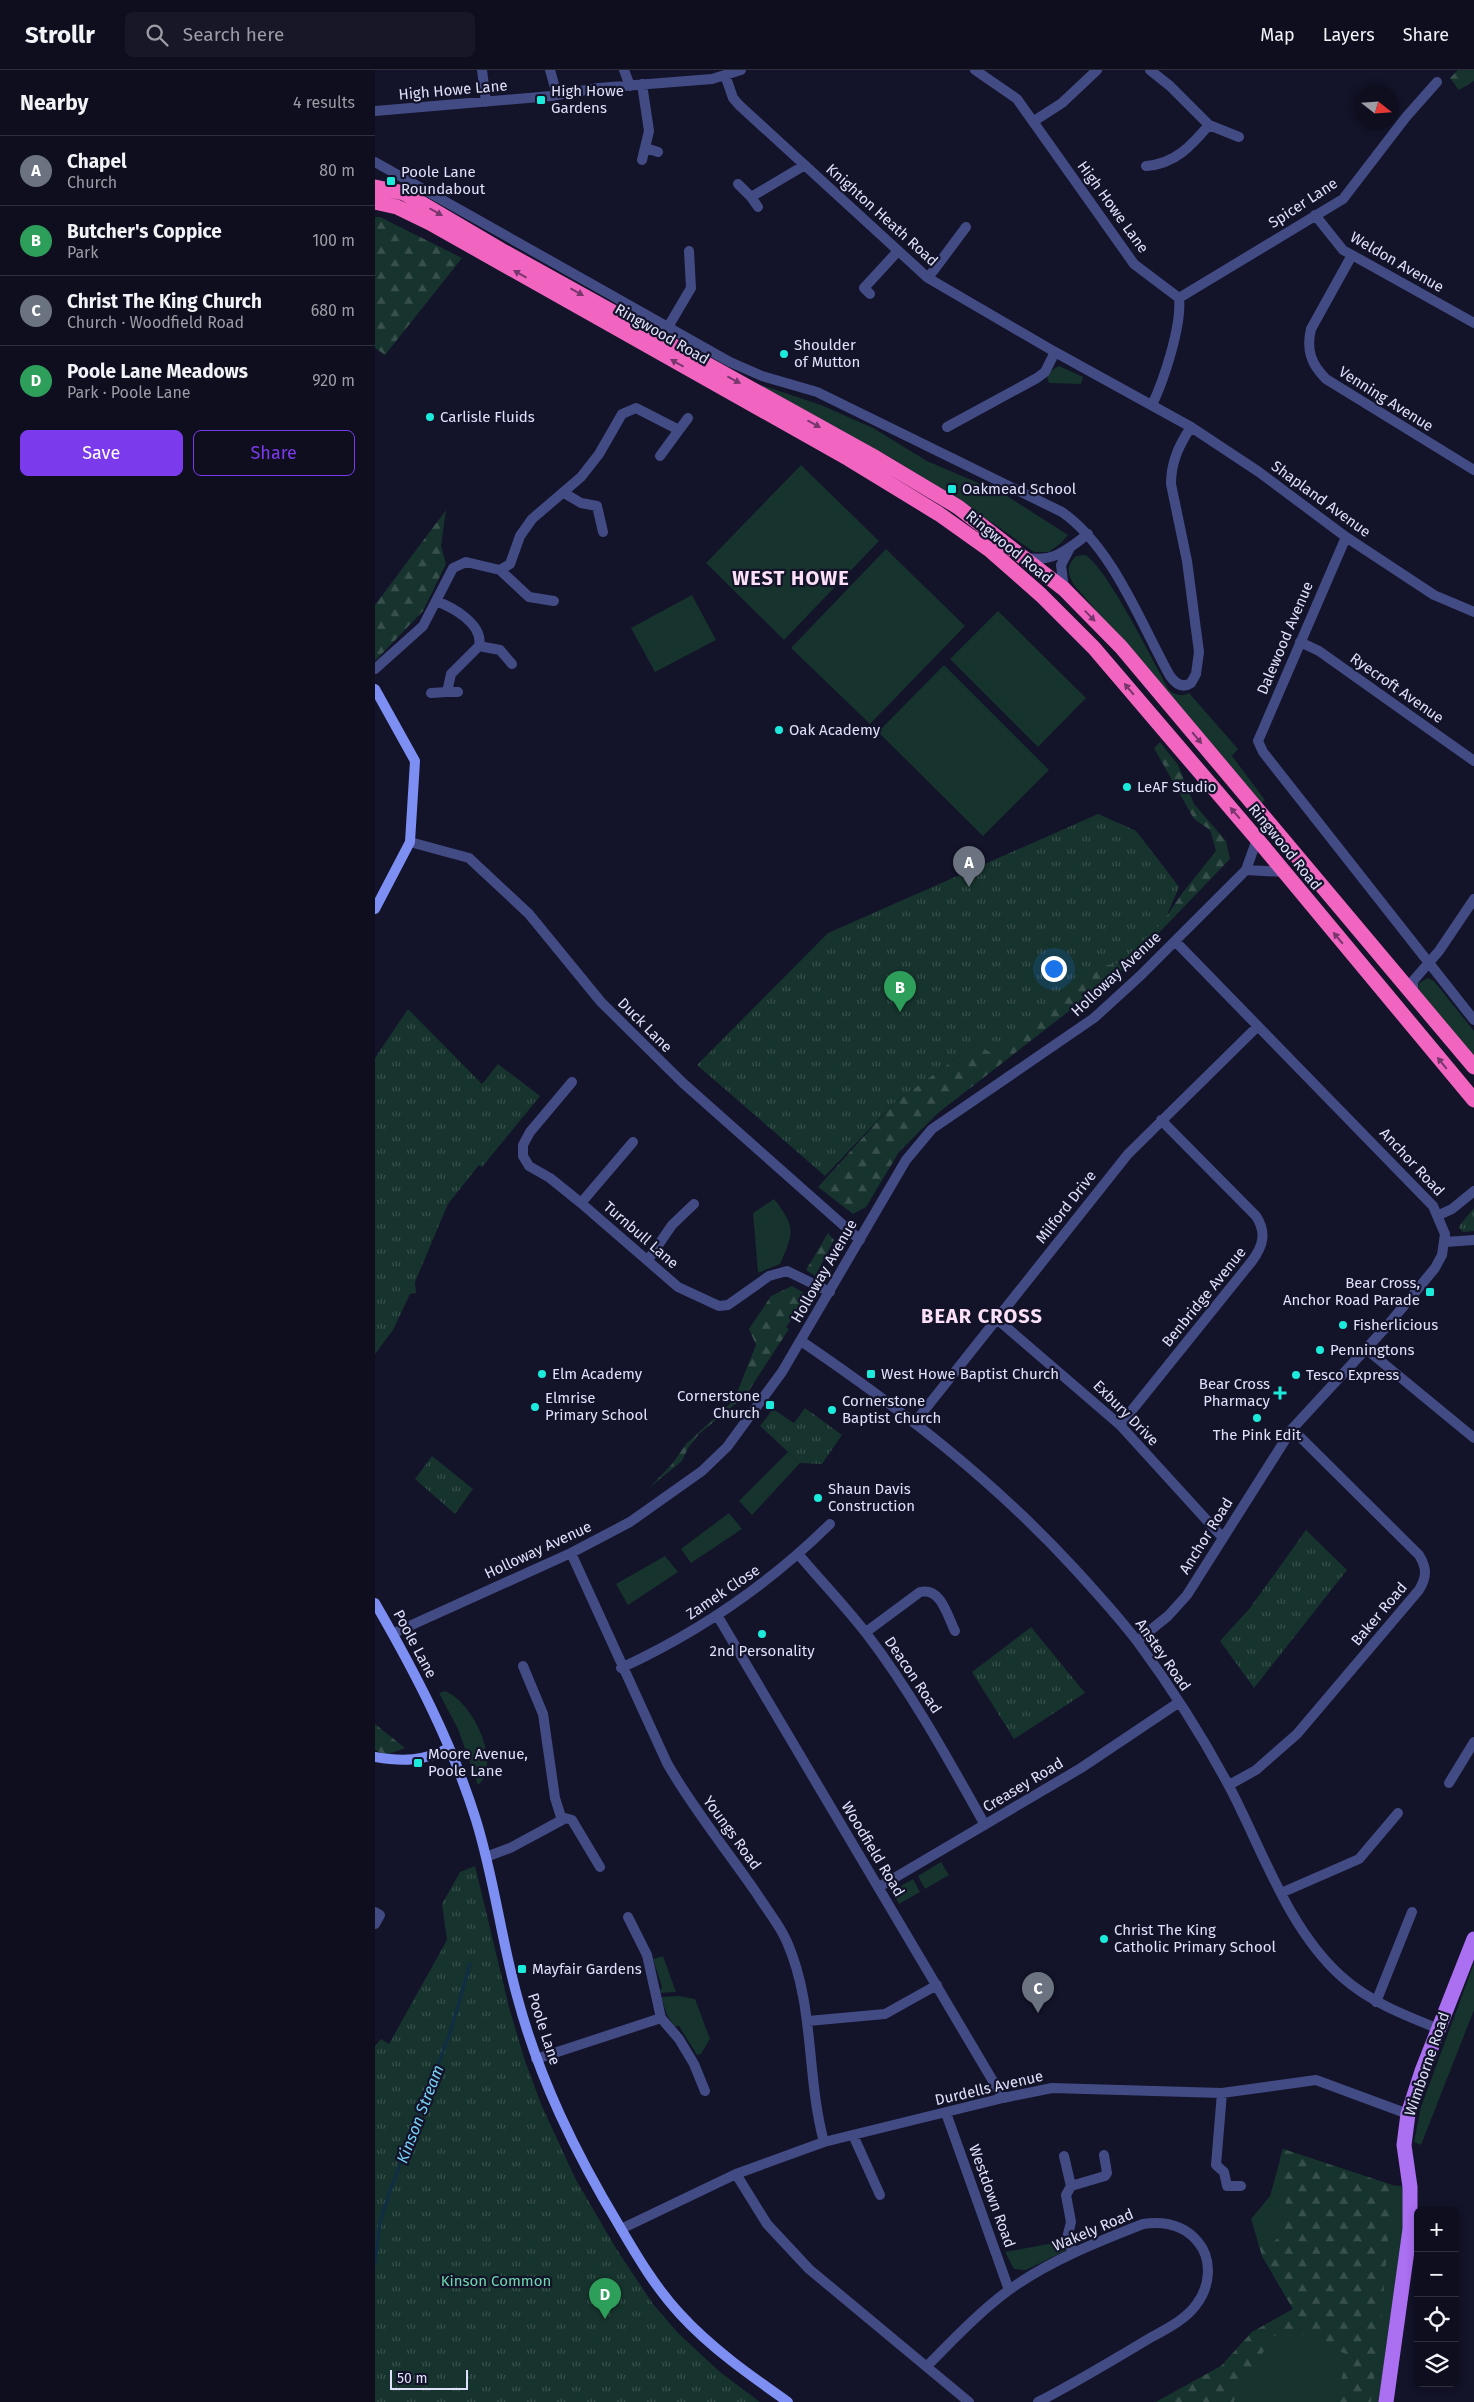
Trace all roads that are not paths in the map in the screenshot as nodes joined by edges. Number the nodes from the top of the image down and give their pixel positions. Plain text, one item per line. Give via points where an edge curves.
1 (482, 70) edge
2 (550, 70) edge
3 (624, 70) edge
4 (741, 70) edge
5 (975, 70) edge
6 (1097, 70) edge
7 (1150, 70) edge
8 (725, 75) junction
9 (1437, 82) dead end
10 (642, 84) junction
11 (630, 86) junction
12 (557, 95) junction
13 (486, 102) junction
14 (375, 111) edge
15 (1034, 121) junction
16 (1209, 125) junction
17 (1239, 137) dead end
18 (647, 148) junction
19 (658, 152) dead end
20 (642, 160) dead end
21 (375, 162) edge
22 (805, 164) junction
23 (1146, 166) dead end
24 (738, 184) dead end
25 (375, 187) edge
26 (751, 197) junction
27 (375, 202) edge
28 (758, 207) dead end
29 (1315, 215) junction
30 (966, 227) dead end
31 (689, 251) dead end
32 (897, 252) junction
33 (1353, 255) junction
34 (927, 278) junction
35 (863, 288) dead end
36 (1179, 298) junction
37 (1474, 323) edge
38 (668, 328) junction
39 (1055, 352) junction
40 (1152, 405) junction
41 (688, 418) dead end
42 (947, 427) dead end
43 (1191, 427) junction
44 (679, 430) junction
45 (660, 456) dead end
46 (1474, 470) edge
47 (564, 493) junction
48 (603, 532) dead end
49 (1088, 534) junction
50 (1346, 537) junction
51 (1071, 547) junction
52 (1027, 558) junction
53 (500, 570) junction
54 (1064, 589) junction
55 (435, 601) junction
56 (554, 602) dead end
57 (1474, 612) edge
58 (1300, 642) junction
59 (479, 646) junction
60 (512, 664) dead end
61 (375, 669) edge
62 (375, 688) edge
63 (447, 692) junction
64 (458, 692) dead end
65 (431, 693) dead end
66 (1474, 760) edge
67 (1257, 839) junction
68 (410, 842) junction
69 (1246, 870) junction
70 (1284, 872) junction
71 (1474, 899) edge
72 (375, 909) edge
73 (1175, 941) junction
74 (1428, 964) junction
75 (1396, 973) junction
76 (1417, 975) junction
77 (1413, 996) junction
78 (1474, 1020) edge
79 (1258, 1026) junction
80 (1474, 1067) edge
81 (572, 1082) dead end
82 (1474, 1100) edge
83 (1161, 1120) junction
84 (633, 1142) dead end
85 (1474, 1191) edge
86 (581, 1203) junction
87 (693, 1204) dead end
88 (1439, 1214) junction
89 (860, 1240) junction
90 (1474, 1240) edge
91 (1445, 1242) junction
92 (649, 1260) junction
93 (830, 1292) junction
94 (998, 1320) junction
95 (801, 1341) junction
96 (1366, 1349) junction
97 (915, 1422) junction
98 (1120, 1425) junction
99 (1292, 1429) junction
100 (1474, 1438) edge
101 (830, 1524) dead end
102 (1223, 1538) junction
103 (571, 1554) junction
104 (799, 1555) junction
105 (375, 1603) edge
106 (717, 1615) junction
107 (955, 1631) dead end
108 (866, 1632) junction
109 (394, 1633) junction
110 (1137, 1641) junction
111 (523, 1666) dead end
112 (621, 1668) junction
113 (1179, 1703) junction
114 (1474, 1742) edge
115 (449, 1748) junction
116 (375, 1758) edge
117 (1449, 1783) dead end
118 (1229, 1786) junction
119 (1398, 1813) dead end
120 (562, 1820) junction
121 (985, 1825) junction
122 (486, 1857) junction
123 (600, 1867) dead end
124 (879, 1887) junction
125 (1281, 1893) junction
126 (375, 1912) edge
127 (1412, 1912) dead end
128 (628, 1917) dead end
129 (375, 1924) edge
130 (1474, 1939) edge
131 (1468, 1971) edge
132 (937, 1985) junction
133 (1376, 2002) junction
134 (661, 2018) junction
135 (808, 2021) junction
136 (1439, 2029) junction
137 (537, 2059) junction
138 (705, 2091) dead end
139 (1222, 2093) junction
140 (1003, 2098) junction
141 (946, 2113) junction
142 (1408, 2114) junction
143 (853, 2134) junction
144 (823, 2142) junction
145 (1104, 2155) dead end
146 (1064, 2156) dead end
147 (736, 2174) junction
148 (1071, 2186) junction
149 (1241, 2186) dead end
150 (880, 2195) dead end
151 (621, 2229) junction
152 (1073, 2253) junction
153 (1009, 2290) junction
154 (927, 2366) junction
155 (788, 2402) edge
156 (969, 2402) edge
157 (1038, 2402) edge
158 (1386, 2402) edge

1 - 13 street
2 - 12 street
3 - 11 street
4 - 8 street, High Howe Lane
5 - 15 street, High Howe Lane via 1017,99
6 - 15 street via 1061,103
7 - 16 street
8 - 10 street, High Howe Lane via 698,81
8 - 22 street, Knighton Heath Road via 739,105
9 - 29 street, Spicer Lane via 1348,194
10 - 11 street, High Howe Lane
10 - 18 street via 649,131
11 - 12 street, High Howe Lane
12 - 13 street, High Howe Lane
13 - 14 street, High Howe Lane
15 - 36 street, High Howe Lane via 1134,264
16 - 17 street
16 - 23 street via 1188,148 1169,162
18 - 19 street
18 - 20 street
21 - 38 street, Ringwood Road
22 - 26 street
22 - 32 street, Knighton Heath Road
24 - 26 street
25 -> 52 highway, Ringwood Road via 404,193 676,349 903,473 958,506
26 - 28 street
67 -> 27 highway, Ringwood Road via 1094,648 1041,595 960,528 849,459 430,224 397,207
29 - 33 street, Weldon Avenue via 1343,250
29 - 36 street, Spicer Lane
30 - 34 street
31 - 38 street via 691,288
32 - 34 street, Knighton Heath Road
32 - 35 street
33 - 37 street, Weldon Avenue
33 - 46 street, Venning Avenue via 1311,329 1309,356 1316,369 1325,379
34 - 39 street, Knighton Heath Road
36 - 40 street via 1180,308 1169,358
38 - 49 street, Ringwood Road via 747,370 817,392 865,415 1049,506 1077,523
39 - 40 street, Knighton Heath Road
39 - 42 street via 1045,372 1037,378
40 - 43 street, Shapland Avenue
41 - 44 street
43 - 49 street, Ringwood Road via 1173,460 1171,484 1187,561 1199,652 1191,684 1182,686 1170,676 1107,559
43 - 50 street, Shapland Avenue via 1259,472
44 - 45 street
44 - 47 street via 636,408 627,411 589,467
47 - 48 street via 581,503 597,506
47 - 53 street via 532,519 520,536 510,564
49 - 51 street, Ringwood Road
50 - 57 street, Shapland Avenue via 1434,595
50 - 58 street, Dalewood Avenue
51 - 52 street, Ringwood Road via 1042,560
51 - 54 street, Ringwood Road via 1061,565
52 - 54 highway, Ringwood Road
53 - 55 street via 489,570 471,563 461,564 453,568
53 - 56 street via 529,597
54 -> 75 highway, Ringwood Road via 1121,647
55 - 59 street via 459,612 473,626
55 - 61 street via 423,626
58 - 66 street, Ryecroft Avenue via 1319,651
58 - 74 street, Dalewood Avenue via 1258,741 1263,752
59 - 60 street via 500,650
59 - 63 street via 451,674
62 - 68 street via 415,760
63 - 64 street
63 - 65 street
67 - 69 street, Holloway Avenue
67 - 70 highway, Ringwood Road
68 - 72 street
68 - 89 street, Duck Lane via 469,858 529,914 601,1002 683,1083
69 - 70 street
69 - 73 street, Holloway Avenue
82 -> 70 highway, Ringwood Road
71 - 74 street
73 - 79 street, Anchor Road
73 - 89 street, Holloway Avenue via 1094,1018 932,1129 906,1160
74 - 76 street
74 - 78 street
75 - 76 street via 1403,977
75 - 77 highway, Ringwood Road
76 - 77 street via 1413,981
77 - 80 highway, Ringwood Road
79 - 83 street, Milford Drive
79 - 88 street, Anchor Road
81 - 86 street, Turnbull Lane via 531,1132 523,1145 523,1156 529,1166
83 - 94 street, Milford Drive via 1122,1161
83 - 98 street, Benbridge Avenue via 1257,1216 1263,1242 1252,1261
84 - 86 street
85 - 88 street via 1452,1209
86 - 92 street, Turnbull Lane
87 - 92 street via 672,1226
88 - 91 street, Anchor Road
89 - 93 street, Holloway Avenue
90 - 91 street
91 - 96 street, Anchor Road via 1435,1268 1416,1294
92 - 93 street, Turnbull Lane via 678,1287 719,1306 728,1305 769,1276 787,1272
93 - 95 street, Holloway Avenue
94 - 97 street, Milford Drive
94 - 98 street, Exbury Drive
95 - 97 street, Anstey Road
95 - 103 street, Holloway Avenue via 751,1416 727,1447 702,1471 630,1522
96 - 99 street, Anchor Road
96 - 100 street
97 - 110 street, Anstey Road via 1017,1510 1095,1590
98 - 102 street, Exbury Drive
99 - 102 street, Anchor Road
99 - 118 street, Baker Road via 1417,1553 1424,1565 1425,1577 1419,1590 1297,1734 1256,1770
101 - 104 street, Zamek Close
102 - 110 street, Anchor Road via 1187,1595 1168,1616
103 - 109 street, Holloway Avenue
103 - 112 street, Youngs Road
104 - 106 street, Zamek Close
104 - 108 street, Deacon Road
105 - 109 street, Poole Lane
106 - 112 street, Zamek Close via 661,1649
106 - 124 street, Woodfield Road
107 - 108 street via 937,1596 927,1591 920,1592
108 - 121 street, Deacon Road via 931,1728
109 - 115 street, Poole Lane
110 - 113 street, Anstey Road
111 - 120 street via 543,1714 555,1798
112 - 135 street, Youngs Road via 683,1791 745,1876 787,1941
113 - 118 street, Anstey Road
113 - 121 street, Creasey Road via 1081,1768
114 - 117 street
115 - 116 street via 425,1759 400,1762
115 - 122 street, Poole Lane
118 - 125 street, Anstey Road
119 - 125 street via 1359,1859
120 - 122 street
120 - 123 street via 572,1820
121 - 124 street, Creasey Road
122 - 137 street, Poole Lane via 517,1996
124 - 132 street, Woodfield Road
125 - 133 street, Anstey Road via 1328,1964
126 - 129 street via 380,1915
127 - 133 street
128 - 134 street via 647,1955
130 - 131 main road, Wimborne Road
131 - 136 main road, Wimborne Road
132 - 135 street via 885,2014
132 - 140 street, Woodfield Road
133 - 136 street, Anstey Road
134 - 137 street
134 - 138 street via 695,2064
135 - 144 street, Youngs Road via 812,2084
136 - 142 main road, Wimborne Road
137 - 151 street, Poole Lane via 555,2108 576,2151
139 - 140 street, Durdells Avenue via 1052,2088
139 - 142 street, Durdells Avenue via 1316,2080
139 - 149 street via 1216,2165 1224,2172 1227,2186
140 - 141 street, Durdells Avenue
141 - 143 street, Durdells Avenue
141 - 153 street, Westdown Road
142 - 158 main road, Wimborne Road via 1404,2145 1411,2192 1410,2229
143 - 144 street, Durdells Avenue
143 - 150 street
144 - 147 street, Durdells Avenue
145 - 148 street via 1105,2176
146 - 148 street
147 - 151 street, Durdells Avenue
147 - 154 street via 752,2204 786,2246 815,2275
148 - 152 street via 1066,2195 1071,2222 1067,2238
151 - 155 street, Poole Lane via 658,2289 681,2315 705,2338
152 - 153 street, Wakely Road
152 - 157 street, Wakely Road via 1143,2224 1170,2224 1190,2233 1199,2243 1207,2266 1207,2284 1196,2306 1187,2315
153 - 154 street, Wakely Road via 976,2317
154 - 156 street

